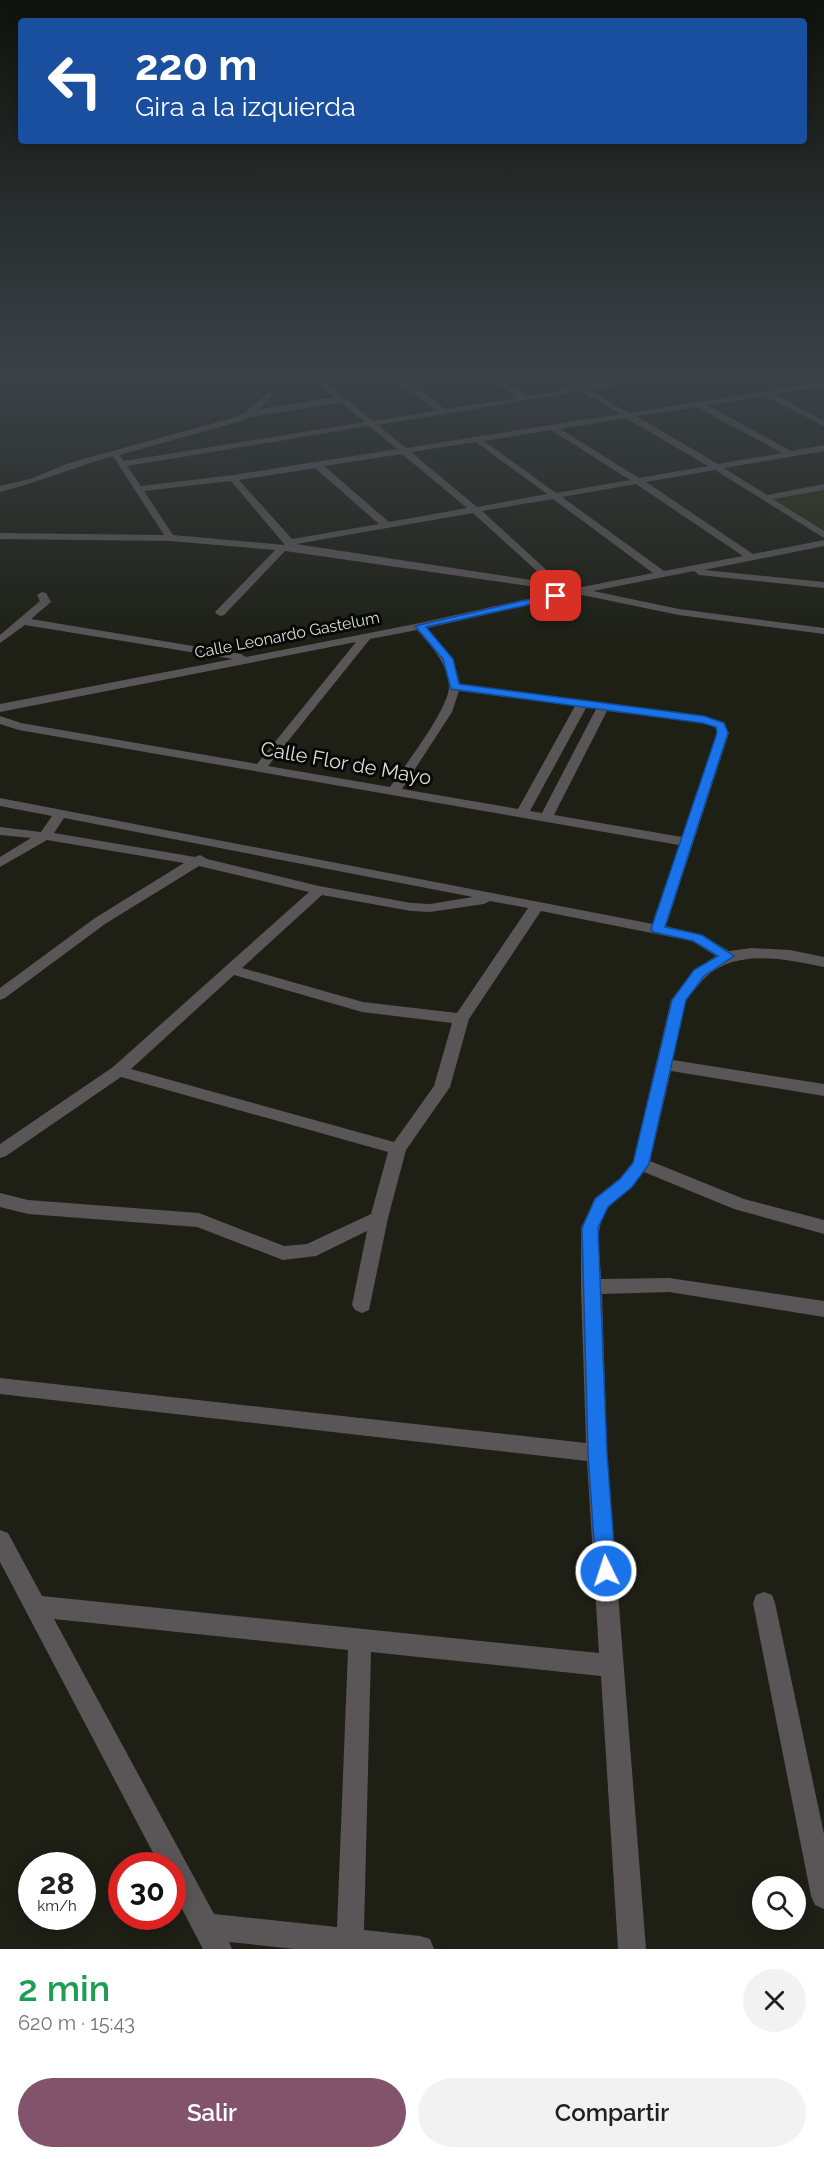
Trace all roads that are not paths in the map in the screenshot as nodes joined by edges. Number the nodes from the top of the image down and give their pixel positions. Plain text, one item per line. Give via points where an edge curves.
1 (80, 463) edge
2 (129, 463) edge
3 (329, 463) edge
4 (420, 463) edge
5 (511, 463) edge
6 (609, 463) edge
7 (709, 463) edge
8 (739, 463) edge
9 (122, 464) joint
10 (317, 465) junction
11 (716, 467) junction
12 (233, 478) junction
13 (638, 481) junction
14 (824, 488) edge
15 (0, 489) edge
16 (138, 489) junction
17 (557, 496) junction
18 (765, 498) junction
19 (475, 510) junction
20 (386, 525) junction
21 (0, 536) edge
22 (824, 536) edge
23 (170, 538) junction
24 (824, 543) edge
25 (288, 547) junction
26 (750, 557) junction
27 (682, 571) junction
28 (662, 574) junction
29 (824, 585) edge
30 (561, 588) junction
31 (579, 591) junction
32 (42, 595) dead end
33 (220, 613) dead end
34 (22, 621) junction
35 (420, 626) junction
36 (824, 631) edge
37 (366, 637) junction
38 (0, 640) edge
39 (252, 659) junction
40 (455, 687) junction
41 (582, 705) junction
42 (0, 708) edge
43 (602, 708) junction
44 (0, 720) edge
45 (260, 768) junction
46 (394, 791) junction
47 (0, 802) edge
48 (61, 813) junction
49 (522, 813) junction
50 (546, 818) junction
51 (0, 831) edge
52 (45, 836) junction
53 (687, 842) junction
54 (218, 843) junction
55 (197, 861) junction
56 (0, 862) edge
57 (319, 890) junction
58 (501, 898) junction
59 (537, 906) junction
60 (658, 929) junction
61 (728, 956) junction
62 (824, 962) edge
63 (230, 969) junction
64 (0, 995) edge
65 (461, 1019) junction
66 (664, 1064) junction
67 (119, 1071) junction
68 (824, 1090) edge
69 (398, 1149) junction
70 (0, 1152) edge
71 (641, 1164) junction
72 (0, 1200) edge
73 (379, 1218) junction
74 (824, 1227) edge
75 (590, 1287) junction
76 (362, 1305) dead end
77 (824, 1309) edge
78 (0, 1386) edge
79 (597, 1453) junction
80 (0, 1540) edge
81 (764, 1603) dead end
82 (35, 1606) junction
83 (360, 1640) junction
84 (612, 1666) junction
85 (824, 1896) edge
86 (205, 1926) junction
87 (350, 1942) junction
88 (218, 1949) edge
89 (420, 1949) edge
90 (632, 1949) edge

1 - 15 street
2 - 9 street
3 - 10 street
4 - 19 street
5 - 17 street
6 - 13 street
7 - 11 street
8 - 11 street
9 - 16 street
10 - 12 street
10 - 20 street
11 - 13 street
11 - 18 street
12 - 16 street
12 - 25 street
13 - 17 street
13 - 26 street
14 - 18 street
16 - 23 street
17 - 19 street
17 - 28 street
18 - 22 street
19 - 20 street
19 - 30 street
20 - 25 street
21 - 23 street
23 - 25 street
24 - 26 street
25 - 30 street
25 - 33 street
26 - 27 street
27 - 28 street, Calle Leonardo Gastelum
27 - 29 street
28 - 31 street, Calle Leonardo Gastelum
30 - 31 street
31 - 35 street, Calle Leonardo Gastelum
31 - 36 street via 679,612
32 - 34 street via 46,602
34 - 38 street
34 - 39 street
35 - 37 street, Calle Leonardo Gastelum
35 - 40 street via 447,659
37 - 39 street, Calle Leonardo Gastelum
37 - 45 street
39 - 42 street, Calle Leonardo Gastelum
40 - 41 street
40 - 46 street via 446,712
41 - 43 street
41 - 49 street
43 - 50 street
43 - 53 street via 720,725 723,733
44 - 45 street, Calle Flor de Mayo
45 - 46 street, Calle Flor de Mayo
46 - 49 street, Calle Flor de Mayo
47 - 48 street
48 - 52 street
48 - 54 street
49 - 50 street, Calle Flor de Mayo
50 - 53 street, Calle Flor de Mayo
51 - 52 street
52 - 55 street
52 - 56 street
53 - 60 street
54 - 55 street
54 - 58 street
55 - 57 street
55 - 64 street via 100,921
57 - 58 street via 420,907
57 - 63 street
58 - 59 street
59 - 60 street
59 - 65 street
60 - 61 street via 697,938
61 - 62 street via 752,952
61 - 66 street via 699,973 679,1000
63 - 65 street via 362,1007
63 - 67 street
65 - 69 street via 442,1087
66 - 68 street
66 - 71 street
67 - 69 street
67 - 70 street
69 - 73 street
71 - 74 street via 740,1204
71 - 75 street via 626,1183 601,1203 590,1228
72 - 73 street via 28,1207 199,1220 283,1253 309,1251
73 - 76 street
75 - 77 street via 669,1285
75 - 79 street
78 - 79 street
79 - 84 street
80 - 82 street
81 - 85 street
82 - 83 street
82 - 86 street
83 - 84 street
83 - 87 street
84 - 90 street
86 - 87 street
86 - 88 street
87 - 89 street

